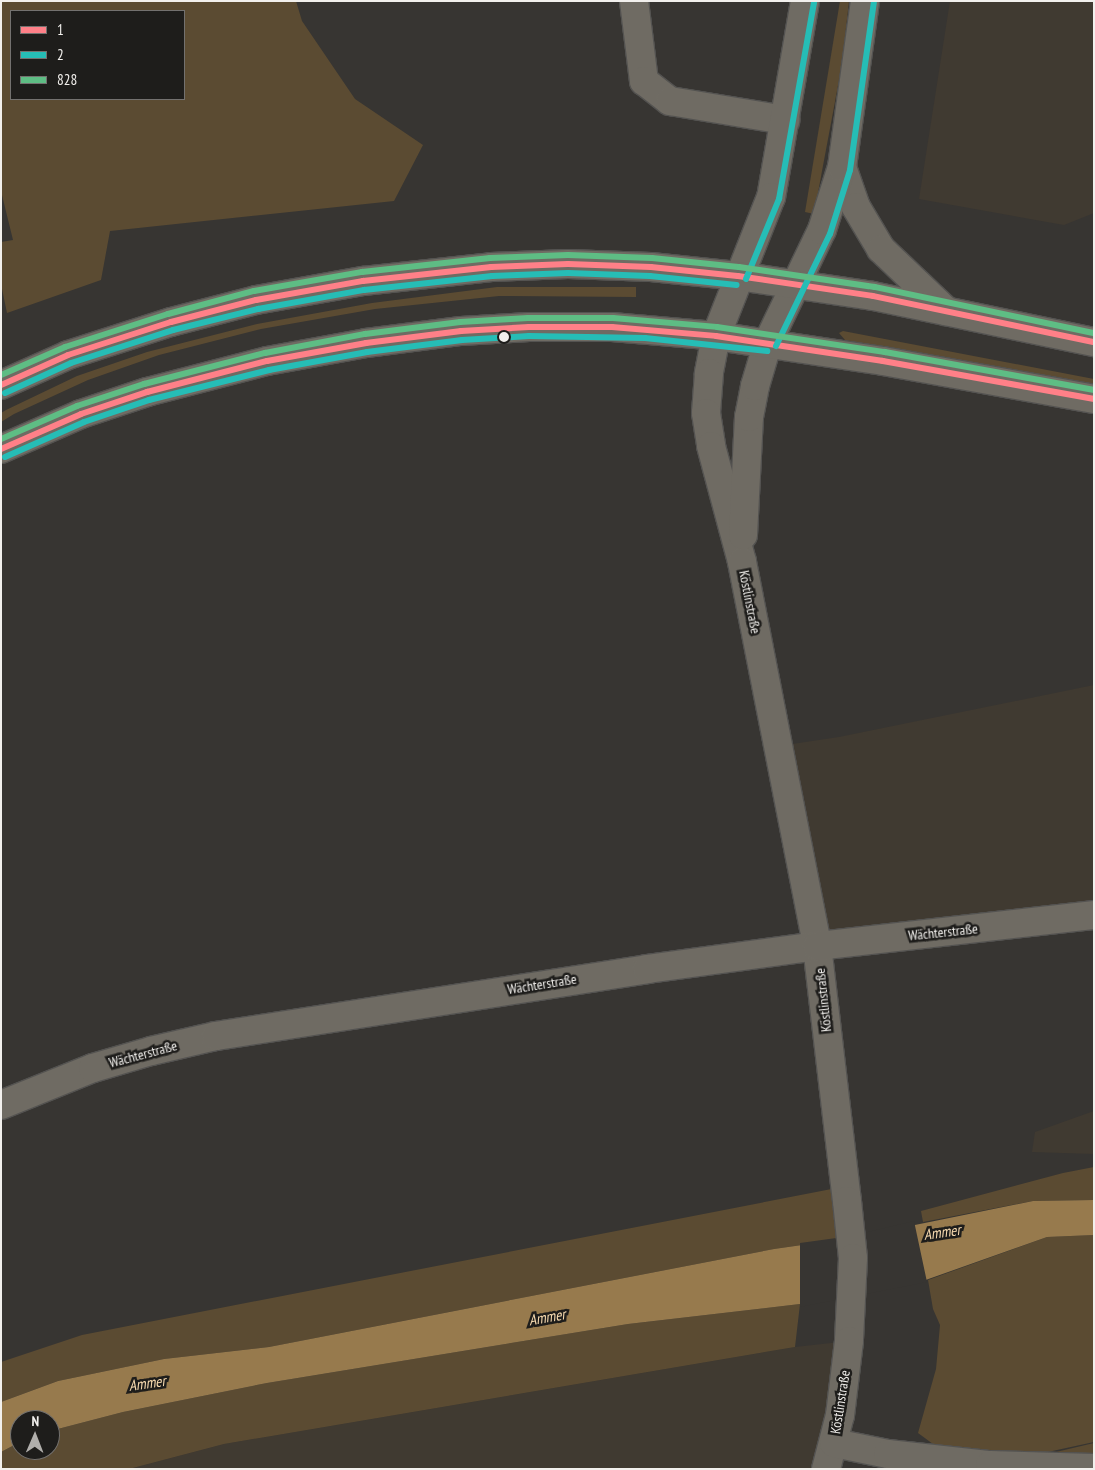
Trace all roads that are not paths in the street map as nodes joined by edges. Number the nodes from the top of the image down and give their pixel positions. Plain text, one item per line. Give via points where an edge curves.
1 (634, 1) edge
2 (805, 1) edge
3 (865, 1) edge
4 (785, 120) junction
5 (842, 167) junction
6 (738, 276) junction
7 (797, 283) junction
8 (946, 310) junction
9 (716, 336) junction
10 (768, 342) junction
11 (1094, 342) edge
12 (1, 385) edge
13 (1094, 399) edge
14 (1, 449) edge
15 (742, 562) junction
16 (1094, 915) edge
17 (817, 946) junction
18 (2, 1102) edge
19 (834, 1443) junction
20 (1094, 1468) edge
21 (826, 1469) edge

1 - 4 street via 644,81 663,96 670,101
2 - 4 street, Köstlinstraße
3 - 5 street, Köstlinstraße
4 - 6 street, Köstlinstraße via 770,197
5 - 7 street, Köstlinstraße via 822,230
5 - 8 street via 856,207 881,248
6 - 7 street
6 - 9 street, Köstlinstraße
6 - 12 street via 651,266 568,264 491,267 363,281 256,300 171,322 68,356
7 - 8 street
7 - 10 street, Köstlinstraße
8 - 11 street
9 - 10 street
9 - 14 street via 612,327 530,327 462,331 366,343 267,361 147,392 81,414
9 - 15 street, Köstlinstraße via 706,413 711,446
10 - 13 street
10 - 15 street, Köstlinstraße via 749,417
15 - 17 street, Köstlinstraße
16 - 17 street, Wächterstraße
17 - 18 street, Wächterstraße via 647,968 216,1036 93,1068
17 - 19 street, Köstlinstraße via 853,1258 849,1341
19 - 20 street via 888,1454 990,1466
19 - 21 street, Köstlinstraße

